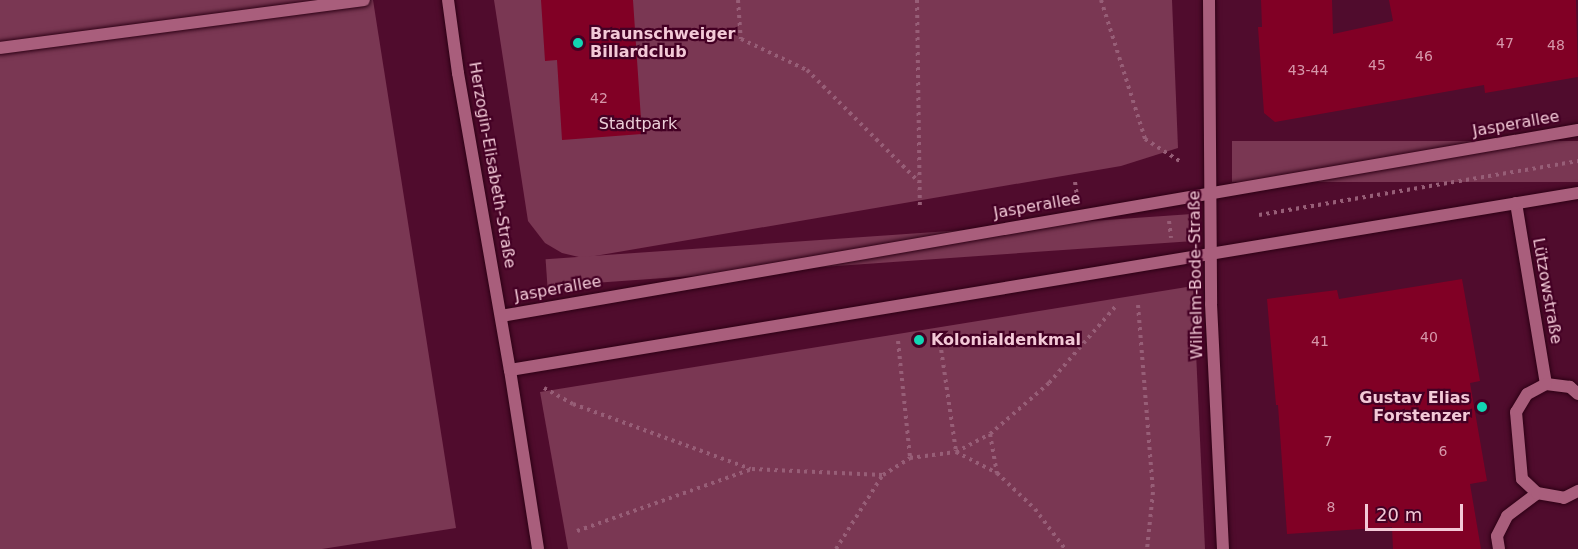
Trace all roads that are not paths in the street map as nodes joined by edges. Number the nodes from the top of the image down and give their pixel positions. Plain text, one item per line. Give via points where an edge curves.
1 (364, 0) edge
2 (448, 0) edge
3 (1209, 0) edge
4 (0, 48) edge
5 (1578, 130) edge
6 (1578, 192) edge
7 (1212, 193) junction
8 (1516, 203) junction
9 (1212, 254) junction
10 (501, 316) junction
11 (510, 370) junction
12 (1546, 384) junction
13 (1578, 394) edge
14 (1578, 491) edge
15 (1537, 493) junction
16 (538, 549) edge
17 (1223, 549) edge
18 (1499, 549) edge

1 - 4 street
2 - 10 street, Herzogin-Elisabeth-Straße
3 - 7 street, Wilhelm-Bode-Straße
5 - 7 street, Jasperallee
6 - 8 street
7 - 9 street, Wilhelm-Bode-Straße
7 - 10 street, Jasperallee
8 - 9 street
8 - 12 street, Lützowstraße
9 - 11 street
9 - 17 street, Wilhelm-Bode-Straße
10 - 11 street, Herzogin-Elisabeth-Straße
11 - 16 street, Herzogin-Elisabeth-Straße
12 - 13 street via 1570,387
12 - 15 street via 1527,393 1516,412 1522,480
14 - 15 street via 1564,498
15 - 18 street via 1507,516 1497,536

